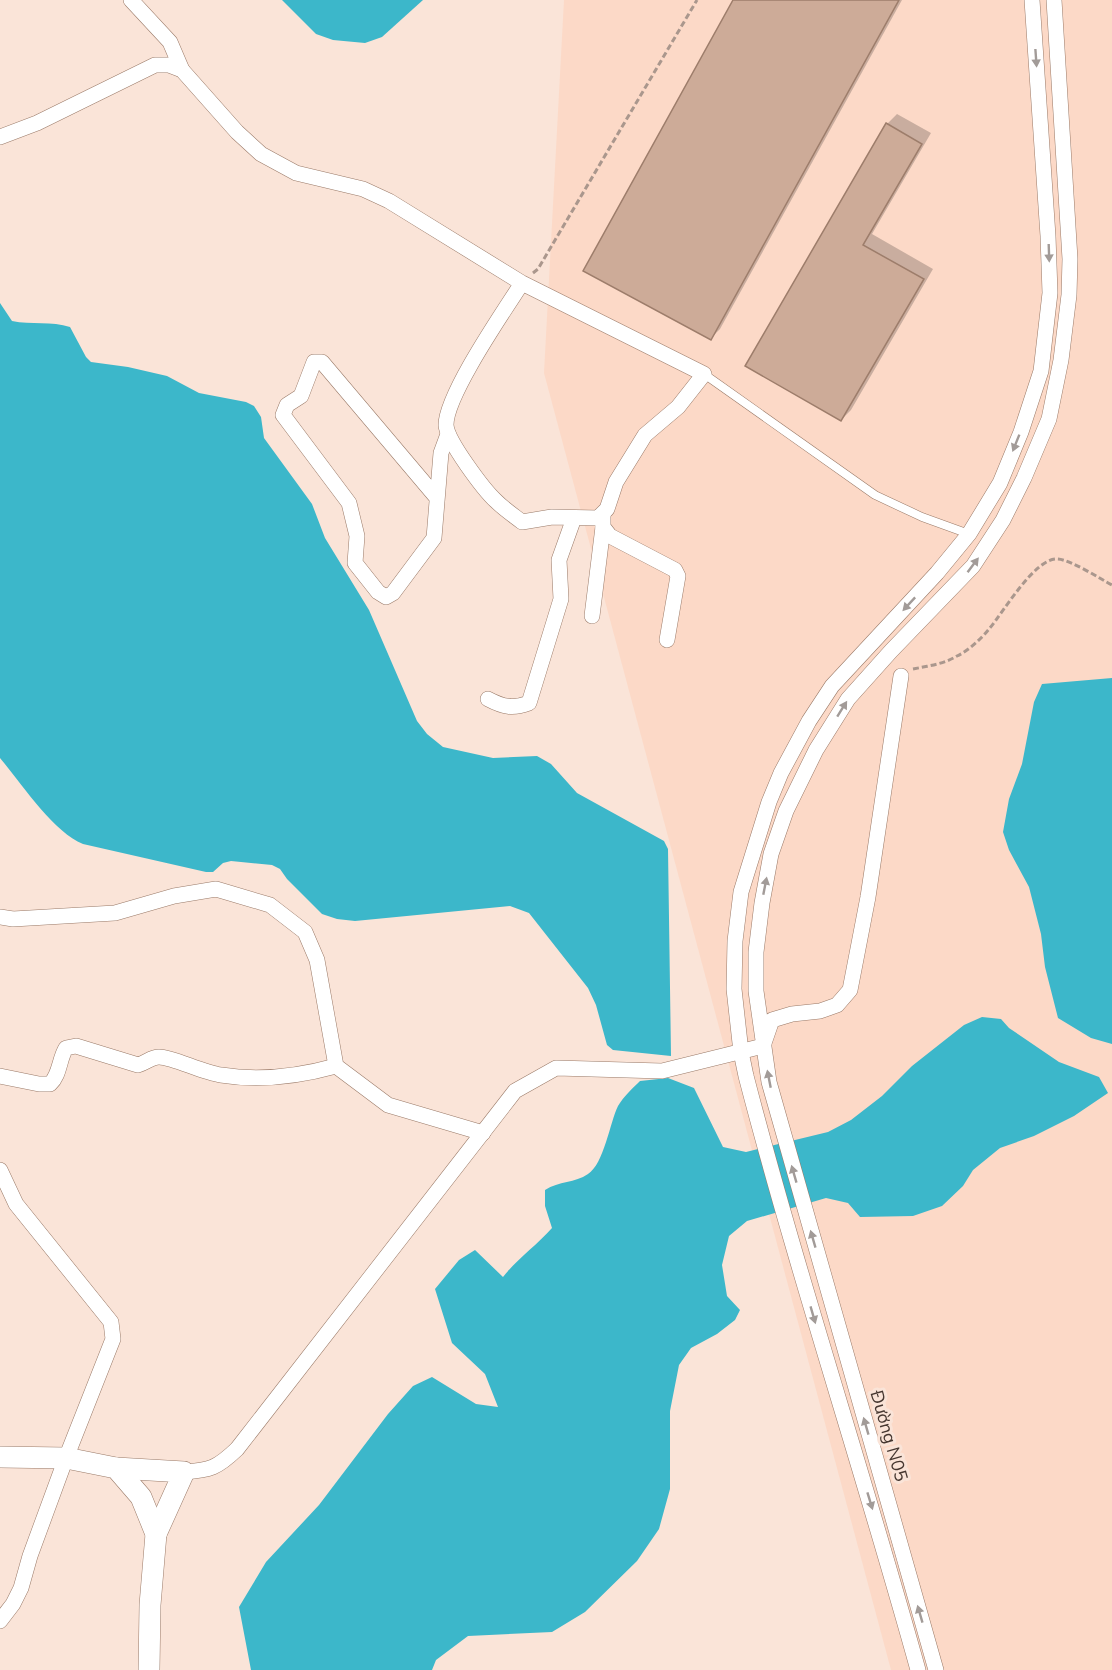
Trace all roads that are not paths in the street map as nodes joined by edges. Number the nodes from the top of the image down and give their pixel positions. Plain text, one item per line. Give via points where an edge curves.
1 (131, 0) edge
2 (1032, 0) edge
3 (1054, 0) edge
4 (182, 70) junction
5 (0, 137) edge
6 (522, 283) junction
7 (704, 374) junction
8 (448, 434) junction
9 (437, 498) junction
10 (574, 518) junction
11 (603, 521) junction
12 (969, 534) junction
13 (592, 616) dead end
14 (667, 640) dead end
15 (901, 675) road end
16 (488, 699) dead end
17 (0, 917) edge
18 (763, 1046) junction
19 (741, 1052) junction
20 (336, 1066) junction
21 (0, 1076) edge
22 (483, 1133) junction
23 (0, 1170) edge
24 (0, 1457) edge
25 (66, 1458) junction
26 (116, 1468) junction
27 (184, 1472) junction
28 (156, 1534) junction
29 (0, 1621) edge
30 (149, 1670) edge
31 (918, 1670) edge
32 (936, 1670) edge

1 - 4 street via 170,42
2 -> 12 street, Đường N05 via 1050,293 1041,371 1000,483
18 -> 3 street, Đường N05 via 756,952 771,854 786,810 816,750 848,699 973,566 1003,520 1049,419 1061,360 1070,259
4 - 5 street via 155,65
4 - 6 street via 261,154 296,172 363,189 389,201
6 - 7 street
6 - 8 street via 455,393 446,424
7 - 11 street via 678,407 645,435 616,482
7 - 12 lane via 875,495
8 - 9 street via 441,453
8 - 10 street via 495,501 522,522
9 - 9 street via 434,538 386,597 355,563 357,536 349,503 283,415 287,405 302,396 314,362 322,362
10 - 11 street
10 - 16 street via 559,560 561,599 529,703 505,708
11 - 13 street
11 - 14 street via 610,536 675,570 678,576
12 -> 19 street, Đường N05 via 832,686 781,773 741,892 734,989
15 - 18 street via 850,990 837,1005 772,1020
17 - 20 street via 115,914 174,896 216,889 270,905 305,932 316,960
18 - 19 street
32 -> 18 street, Đường N05 via 783,1136
19 - 22 street via 662,1071 556,1068 514,1091
19 -> 31 street, Đường N05 via 819,1338
20 - 21 street via 245,1078 218,1075 158,1057 138,1065 76,1046 66,1048 50,1084
20 - 22 street via 388,1105
22 - 27 street via 237,1449 220,1465
23 - 25 street via 16,1204 111,1322 113,1339
24 - 25 main road
25 - 26 main road
25 - 29 street via 21,1588
26 - 27 main road
26 - 28 main road via 141,1497
27 - 28 main road
28 - 30 main road

